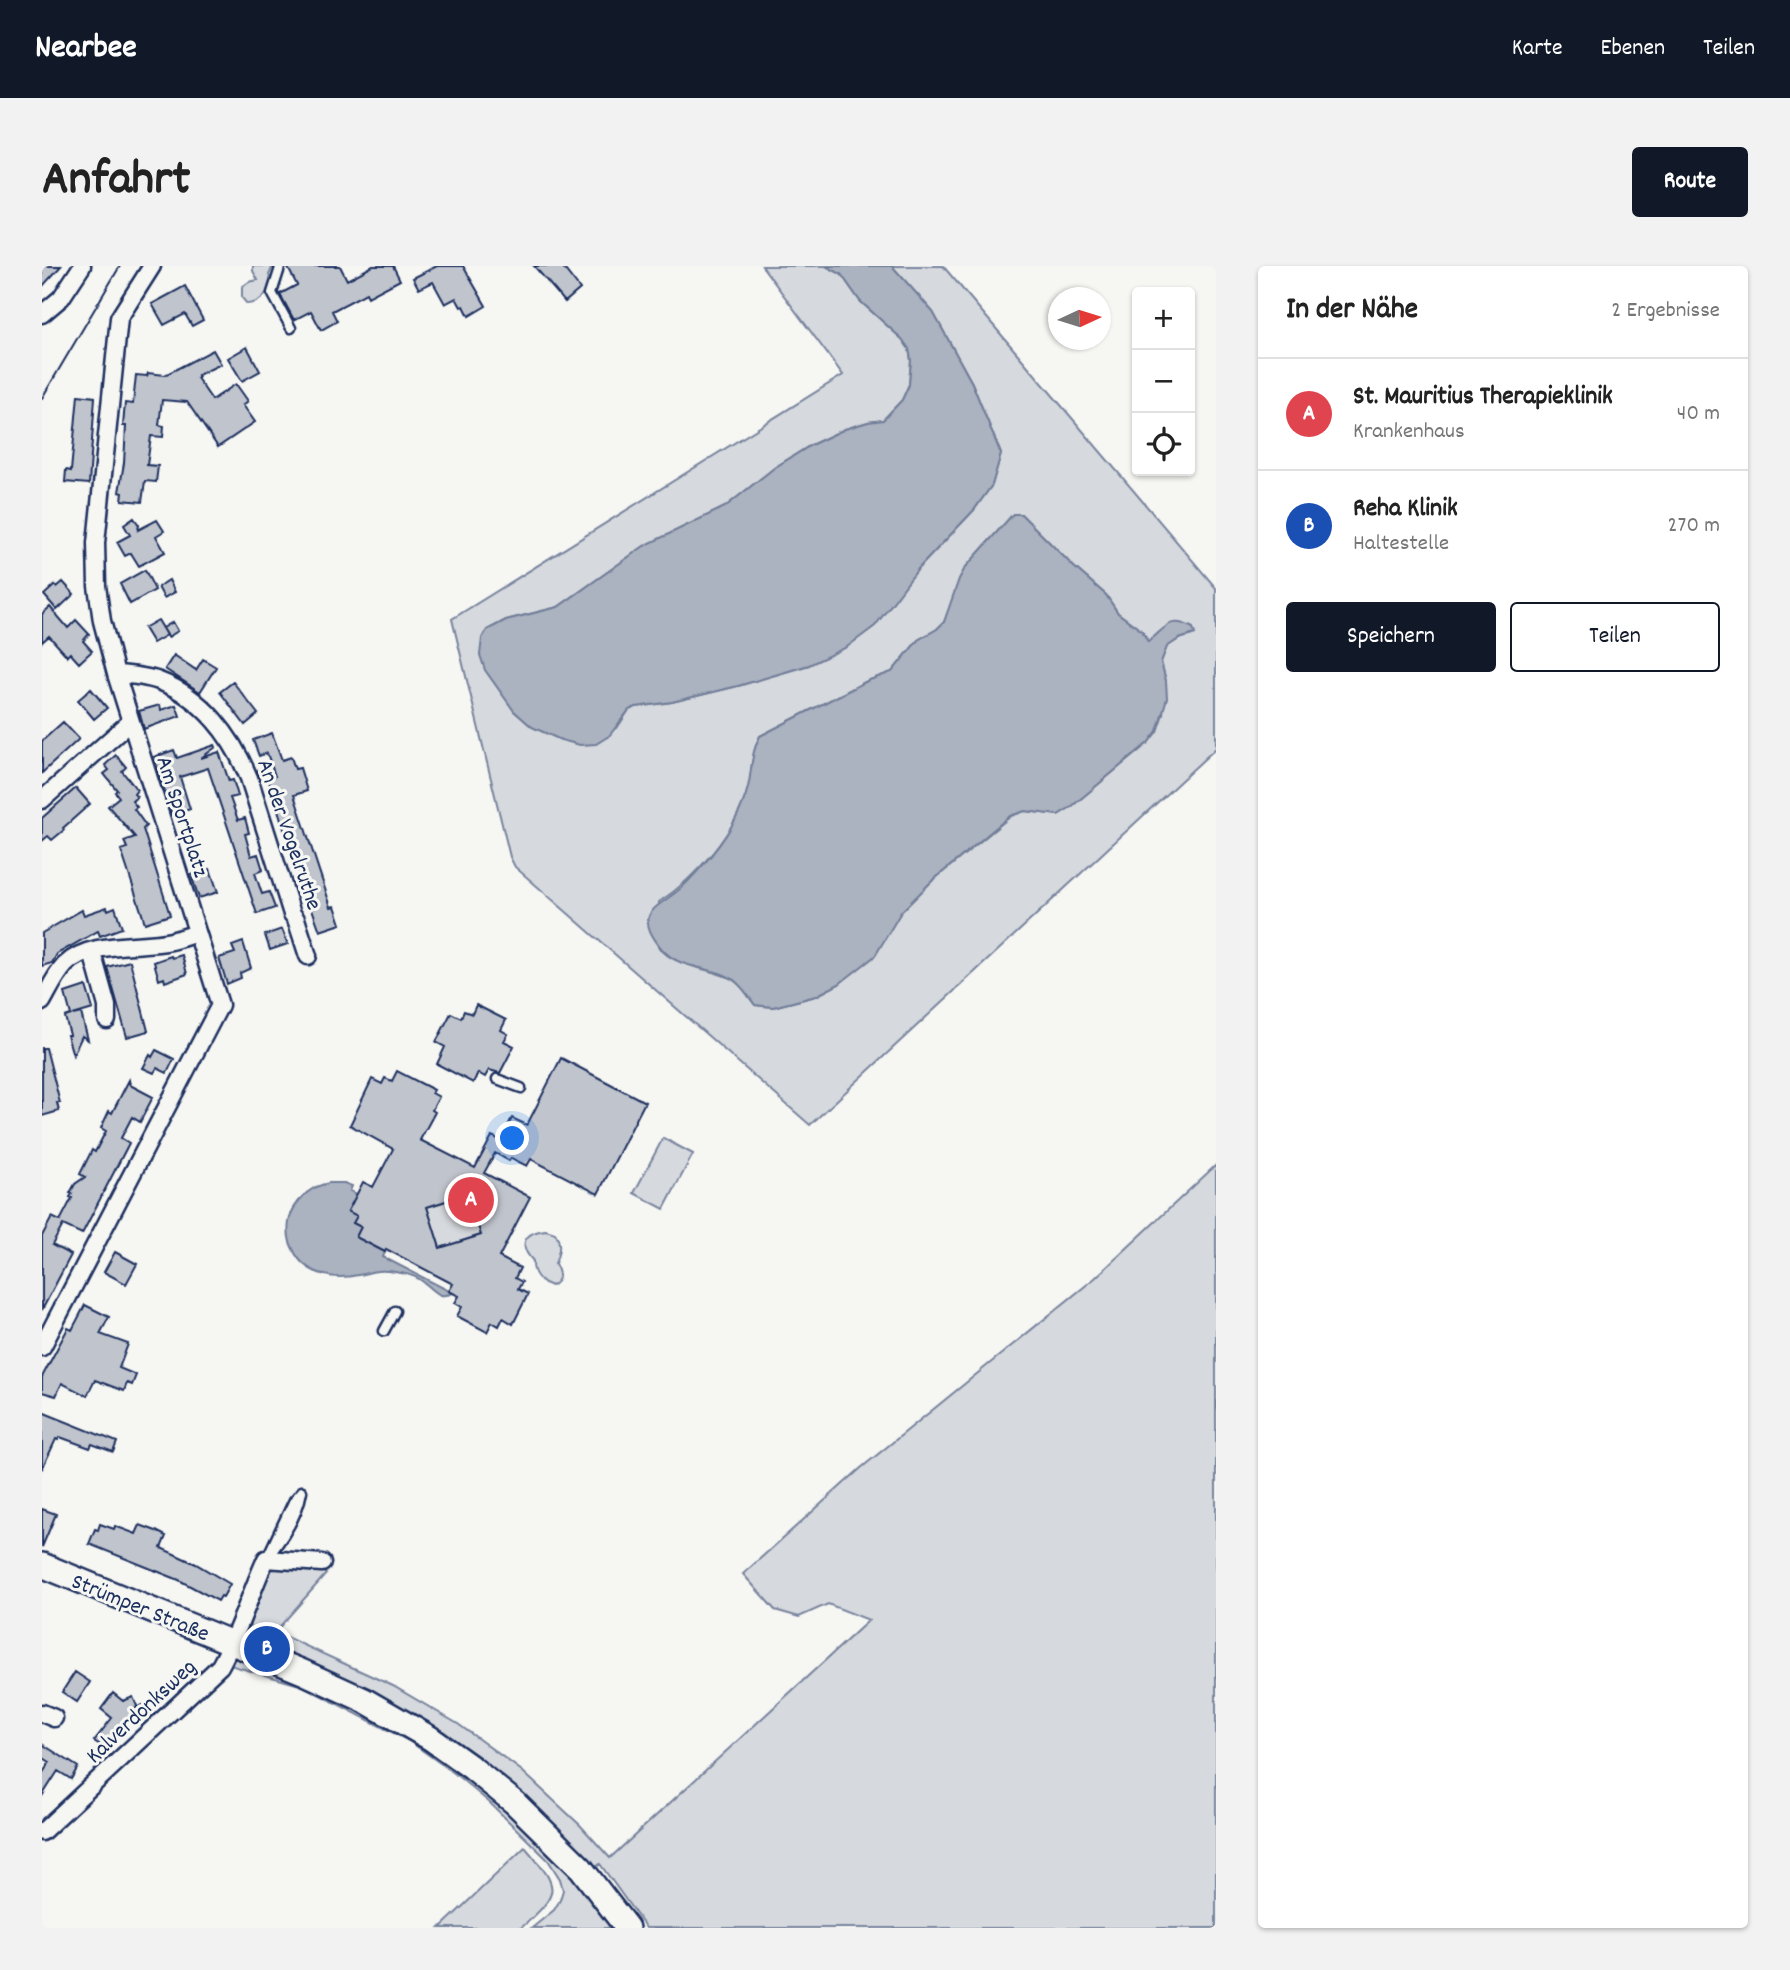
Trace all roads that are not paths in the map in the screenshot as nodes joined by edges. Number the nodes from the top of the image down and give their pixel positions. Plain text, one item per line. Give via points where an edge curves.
1 (82, 266) edge
2 (152, 266) edge
3 (279, 266) edge
4 (42, 314) edge
5 (291, 328) dead end
6 (116, 674) junction
7 (130, 723) junction
8 (42, 800) edge
9 (197, 933) junction
10 (92, 952) junction
11 (309, 956) dead end
12 (42, 1002) edge
13 (107, 1020) dead end
14 (497, 1079) dead end
15 (521, 1088) dead end
16 (395, 1311) dead end
17 (384, 1331) dead end
18 (42, 1348) edge
19 (266, 1559) junction
20 (322, 1563) dead end
21 (42, 1565) edge
22 (233, 1644) junction
23 (42, 1832) edge
24 (627, 1928) edge

1 - 4 street via 61,298
2 - 6 street, Am Sportplatz via 119,318 96,543 102,621
3 - 5 lane via 272,293
6 - 7 street, Am Sportplatz
6 - 11 street, An der Vogelruthe via 159,681 183,693 231,741 249,778
7 - 8 street
7 - 9 street, Am Sportplatz
9 - 10 street via 169,942 131,943
9 - 18 street, Am Sportplatz via 220,1005
10 - 12 street via 67,962
10 - 13 street
14 - 15 lane
16 - 17 lane
19 - 19 lane, Strümper Straße via 301,1503 302,1492 294,1500
19 - 20 street
19 - 22 street, Strümper Straße
21 - 22 main road, Strümper Straße
22 - 23 street, Kalverdonksweg via 220,1666
22 - 24 main road via 365,1700 472,1768 515,1802 581,1868

